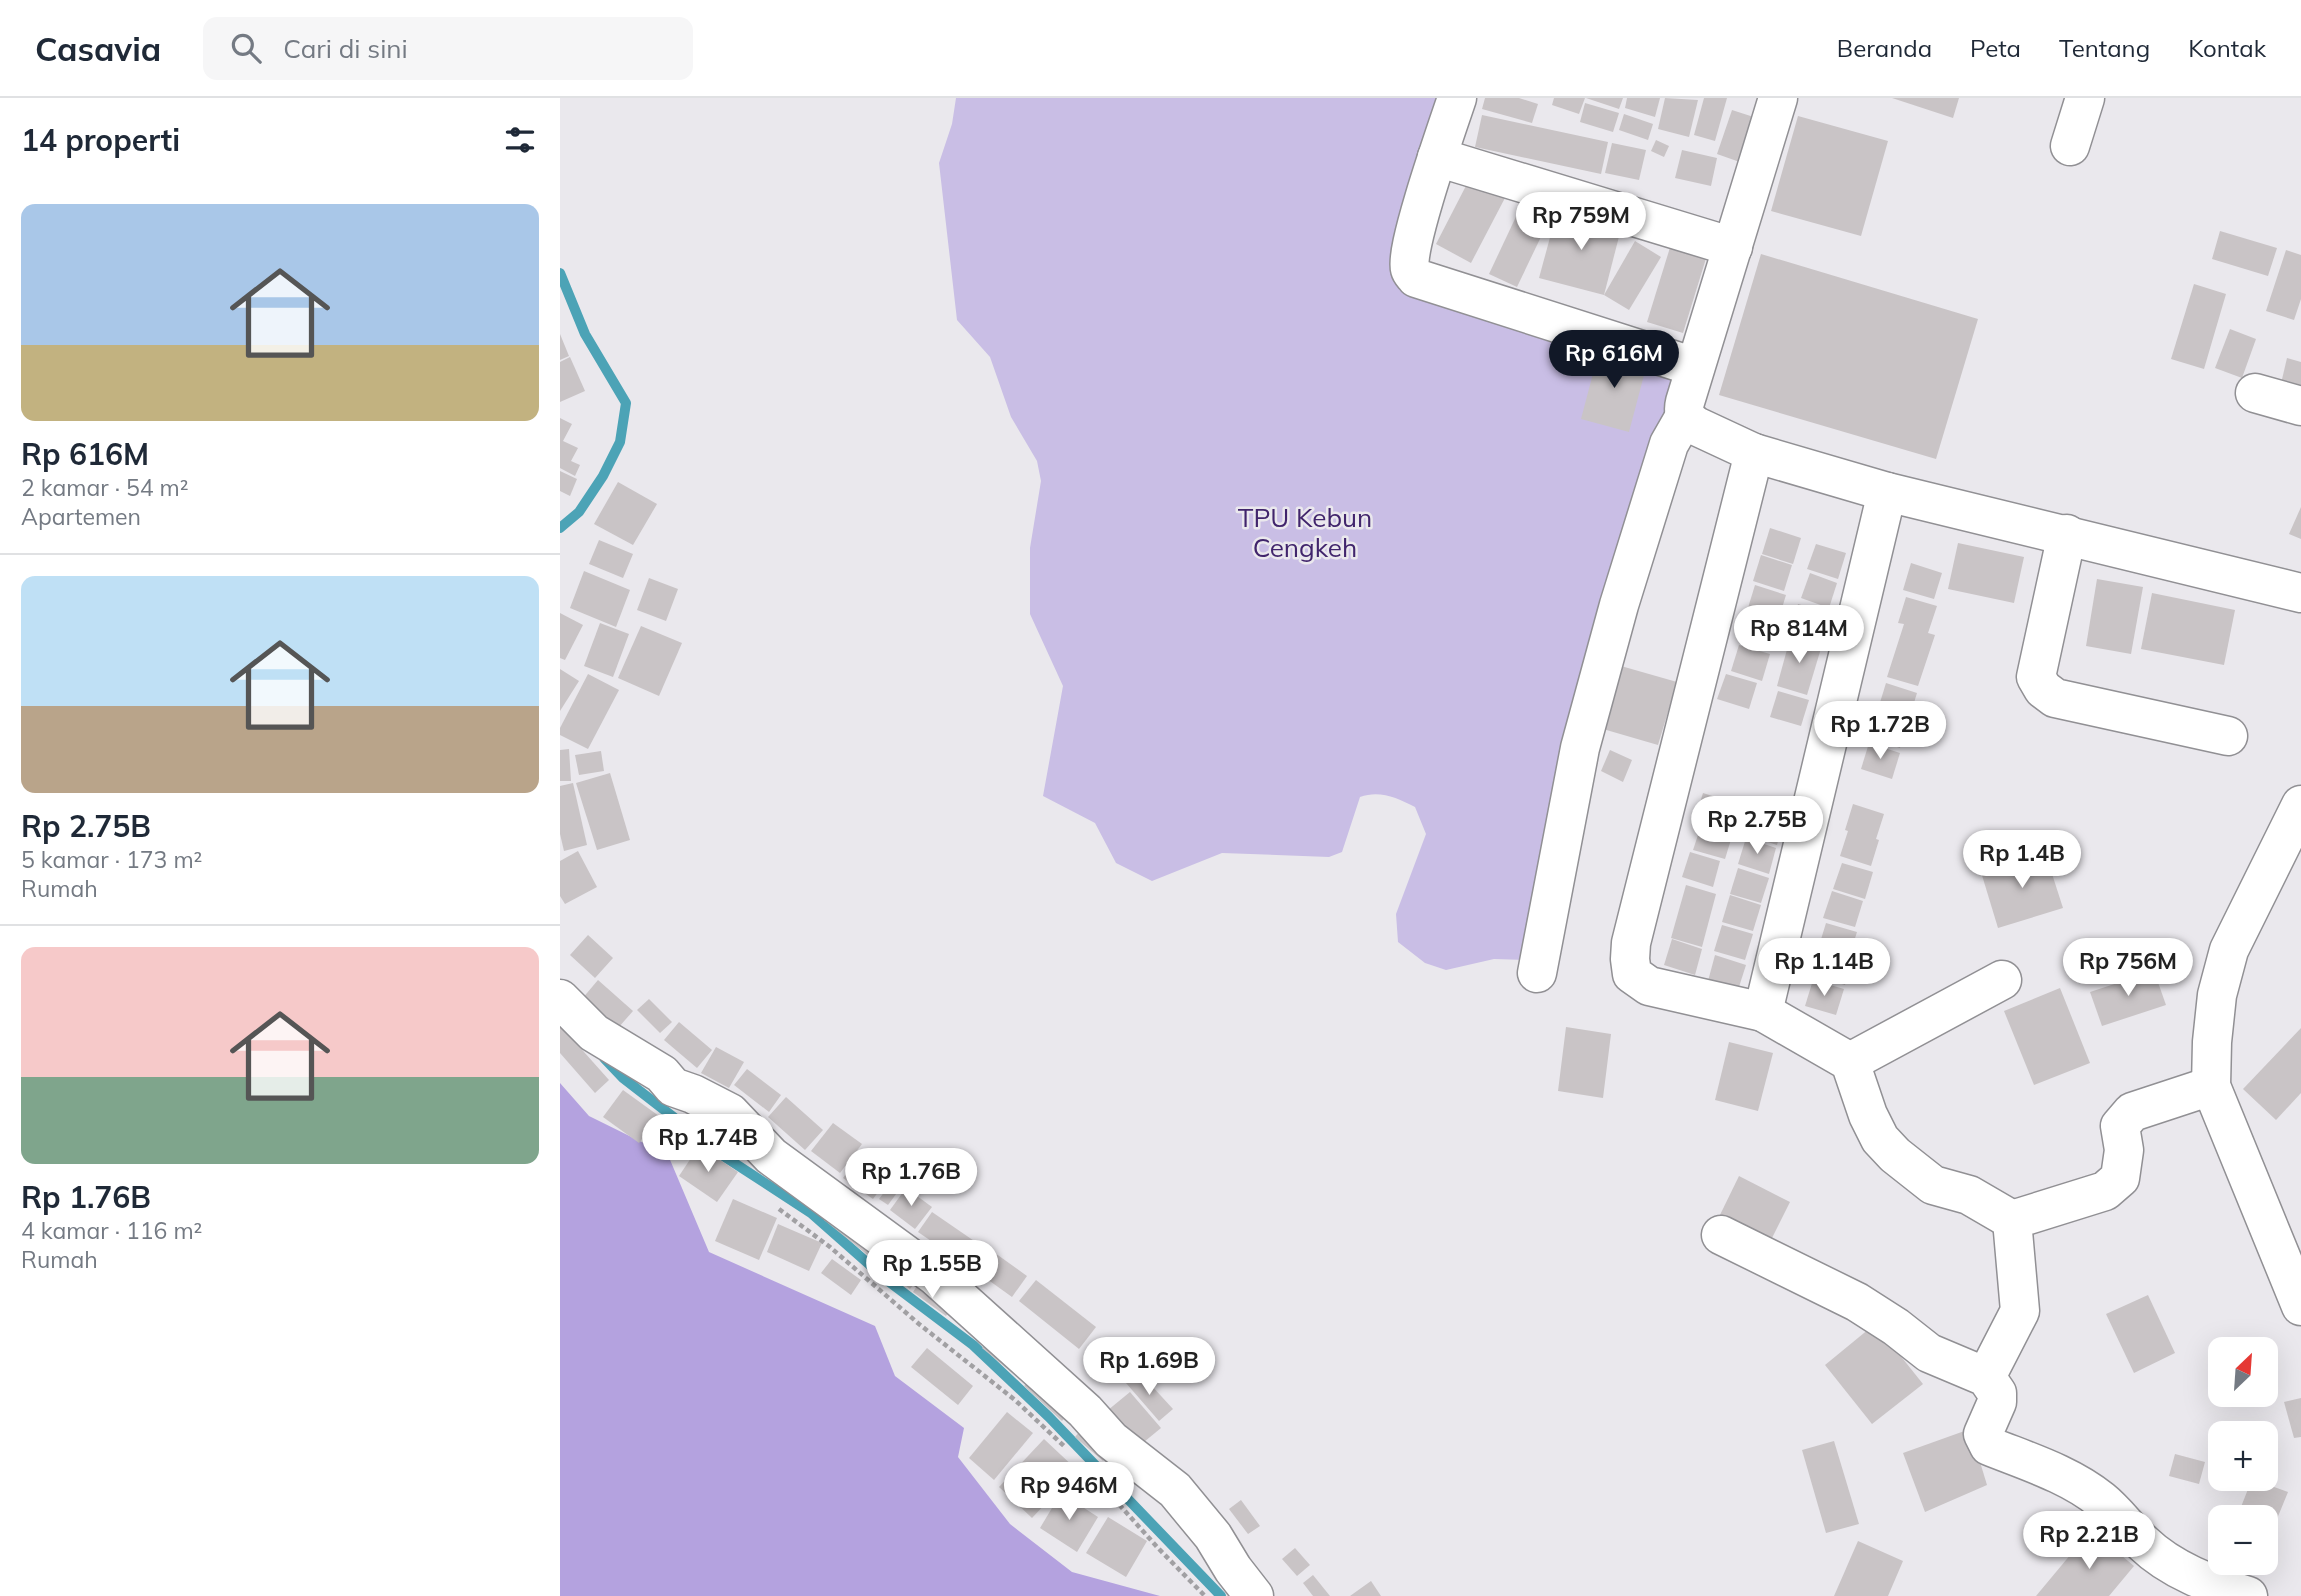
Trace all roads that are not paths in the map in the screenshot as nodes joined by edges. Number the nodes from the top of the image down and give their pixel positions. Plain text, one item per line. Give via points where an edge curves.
1 (1457, 98) edge
2 (2085, 98) edge
3 (1765, 102) edge
4 (2070, 146) dead end
5 (1437, 157) junction
6 (1733, 247) junction
7 (1695, 367) junction
8 (2255, 393) dead end
9 (2301, 406) edge
10 (1685, 415) junction
11 (1754, 453) junction
12 (1887, 492) junction
13 (2067, 534) junction
14 (2301, 593) edge
15 (2228, 736) dead end
16 (2301, 805) edge
17 (2291, 853) edge
18 (1537, 973) dead end
19 (2002, 980) dead end
20 (560, 999) edge
21 (1763, 1012) junction
22 (1850, 1062) junction
23 (2211, 1086) junction
24 (2012, 1220) junction
25 (1721, 1235) dead end
26 (2301, 1306) edge
27 (1986, 1377) junction
28 (1254, 1596) edge
29 (2248, 1596) edge

1 - 5 street
2 - 4 street
3 - 6 street
5 - 6 street
5 - 7 street via 1410,257 1409,268 1416,278
6 - 7 street
7 - 10 street
8 - 9 street
10 - 11 street via 1696,426
10 - 18 street via 1669,444 1580,748
11 - 12 street
11 - 21 street via 1630,959 1632,974 1649,986
12 - 13 street
12 - 21 street
13 - 14 street
13 - 15 street via 2036,677 2043,689 2055,698
16 - 17 street
17 - 23 street via 2229,950 2217,995
19 - 22 street
20 - 28 street via 594,1033 662,1074 673,1087 730,1113 771,1156 934,1276 1085,1411 1111,1440 1175,1490 1213,1535
21 - 22 street
22 - 24 street via 1868,1115 1895,1155 1933,1185 1969,1195
23 - 24 street via 2132,1112 2120,1126 2124,1150 2120,1178 2105,1191
23 - 26 street
24 - 27 street via 2020,1311
25 - 27 street via 1857,1302 1929,1353
27 - 29 street via 1997,1393 1983,1434 1989,1446 2079,1486 2101,1500 2144,1545 2173,1564 2198,1579

